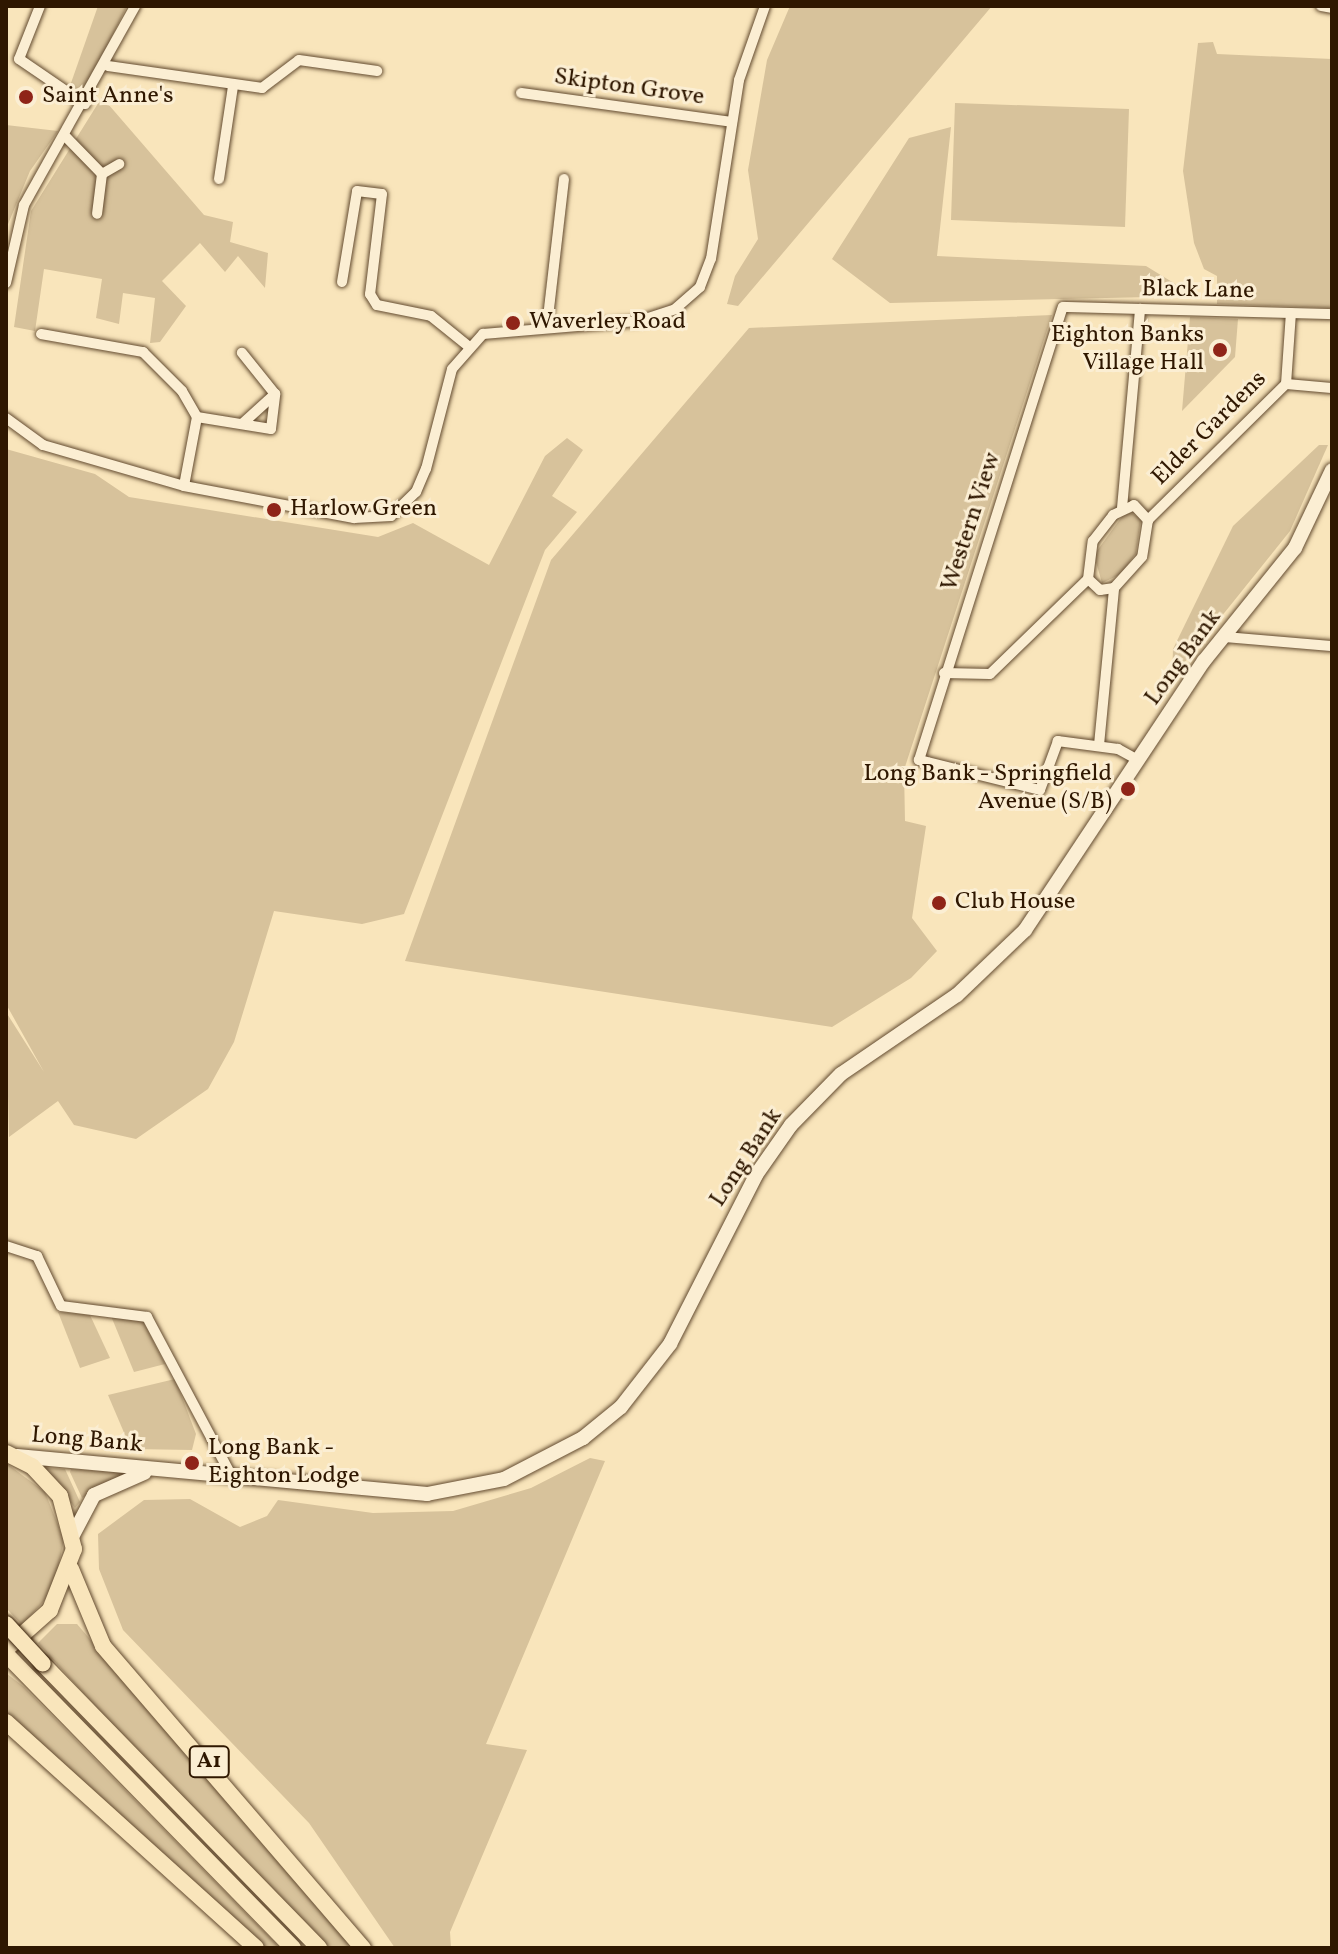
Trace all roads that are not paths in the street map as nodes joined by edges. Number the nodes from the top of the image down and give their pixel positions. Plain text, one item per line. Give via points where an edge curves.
1 (40, 6) edge
2 (135, 6) edge
3 (765, 6) edge
4 (1321, 6) edge
5 (1332, 8) edge
6 (108, 66) junction
7 (377, 71) dead end
8 (233, 86) junction
9 (521, 93) dead end
10 (85, 104) junction
11 (732, 122) junction
12 (66, 137) junction
13 (119, 164) dead end
14 (102, 174) junction
15 (219, 179) dead end
16 (564, 179) dead end
17 (97, 214) dead end
18 (342, 282) dead end
19 (6, 283) edge
20 (1063, 307) joint
21 (1140, 309) junction
22 (1291, 313) junction
23 (1332, 314) edge
24 (547, 326) junction
25 (41, 334) dead end
26 (468, 346) junction
27 (242, 353) dead end
28 (1286, 384) junction
29 (1332, 388) edge
30 (275, 394) junction
31 (197, 417) junction
32 (6, 418) edge
33 (242, 424) junction
34 (1330, 479) edge
35 (184, 486) junction
36 (1122, 508) junction
37 (1148, 520) junction
38 (1088, 579) junction
39 (1114, 588) junction
40 (1224, 637) junction
41 (1332, 646) edge
42 (944, 673) junction
43 (1099, 745) junction
44 (1138, 760) junction
45 (6, 1246) edge
46 (10, 1454) edge
47 (156, 1469) junction
48 (230, 1473) junction
49 (73, 1535) junction
50 (71, 1569) junction
51 (6, 1624) edge
52 (6, 1652) edge
53 (6, 1722) edge
54 (256, 1948) edge
55 (293, 1948) edge
56 (319, 1948) edge
57 (363, 1948) edge

1 - 10 street via 19,59
2 - 6 street
3 - 11 street
4 - 5 street
6 - 8 street
6 - 10 street
7 - 8 street via 299,60 274,84
8 - 15 street
9 - 11 street, Skipton Grove
10 - 12 street
11 - 24 street via 711,259 691,298 639,321
12 - 14 street
12 - 19 street via 24,205
13 - 14 street
14 - 17 street
16 - 24 street
18 - 26 street via 357,191 382,194 370,294 377,305 431,316
20 - 21 street, Black Lane
20 - 42 street, Western View
21 - 22 street, Black Lane
21 - 36 street
22 - 23 street, Black Lane
22 - 28 street, Elder Gardens
24 - 26 street via 504,328
25 - 31 street via 143,352
26 - 35 street via 452,369 416,492 391,516 354,518
27 - 30 street
28 - 29 street
28 - 37 street, Elder Gardens
30 - 33 street
30 - 33 street via 271,429
31 - 33 street
31 - 35 street
32 - 35 street via 43,445
34 - 40 main road, Long Bank via 1295,548
36 - 37 street via 1134,505
36 - 38 street via 1093,541
37 - 39 street via 1142,557
38 - 39 street via 1100,590
38 - 42 street via 990,674
39 - 43 street
40 - 41 street
40 - 44 main road, Long Bank
42 - 43 street, Western View via 920,751 925,764 1040,790 1058,741
43 - 44 street
44 - 48 main road, Long Bank via 1009,949 957,995 860,1058 791,1125 756,1175 670,1344 621,1407 583,1438 504,1479 427,1494
45 - 48 street via 37,1256 61,1306 147,1317
46 - 47 main road, Long Bank
46 - 49 main road via 60,1496
47 - 48 main road, Long Bank
47 - 49 main road, Long Bank via 94,1495
49 - 50 main road
50 - 52 main road via 50,1610
50 - 57 main road, A1 via 103,1646
51 - 56 main road, A1, bridge
52 - 55 main road
53 - 54 main road

